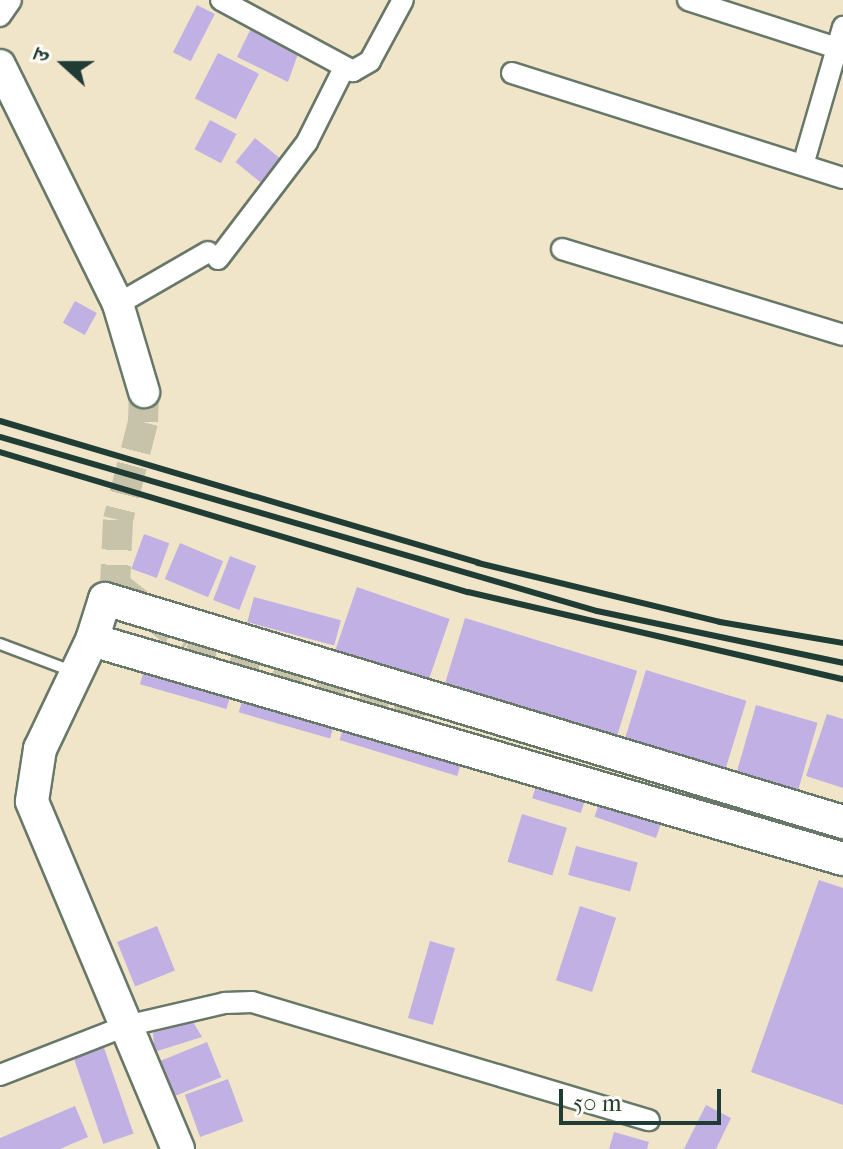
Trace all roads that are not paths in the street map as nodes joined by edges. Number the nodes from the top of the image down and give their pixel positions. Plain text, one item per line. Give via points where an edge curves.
1 (11, 0) edge
2 (221, 0) edge
3 (403, 0) edge
4 (688, 0) edge
5 (0, 16) edge
6 (843, 27) edge
7 (837, 48) junction
8 (0, 65) edge
9 (343, 70) junction
10 (512, 73) dead end
11 (803, 165) junction
12 (843, 178) edge
13 (562, 249) dead end
14 (118, 304) junction
15 (843, 335) edge
16 (144, 392) tunnel mouth
17 (92, 640) junction
18 (0, 644) edge
19 (76, 673) junction
20 (843, 822) edge
21 (843, 859) edge
22 (126, 1026) junction
23 (0, 1075) edge
24 (649, 1120) dead end
25 (178, 1149) edge

1 - 5 street
2 - 9 street
3 - 9 street via 370,61 357,70
4 - 7 street
6 - 7 street
7 - 11 street
8 - 14 main road
9 - 14 street via 307,142 213,255
10 - 11 street
11 - 12 street
13 - 15 street
14 - 16 main road
17 - 19 highway
17 - 20 highway via 105,599
17 - 21 highway
18 - 19 lane
19 - 22 highway via 40,749 32,801
22 - 23 street
22 - 24 street via 225,1003 252,1002
22 - 25 highway

